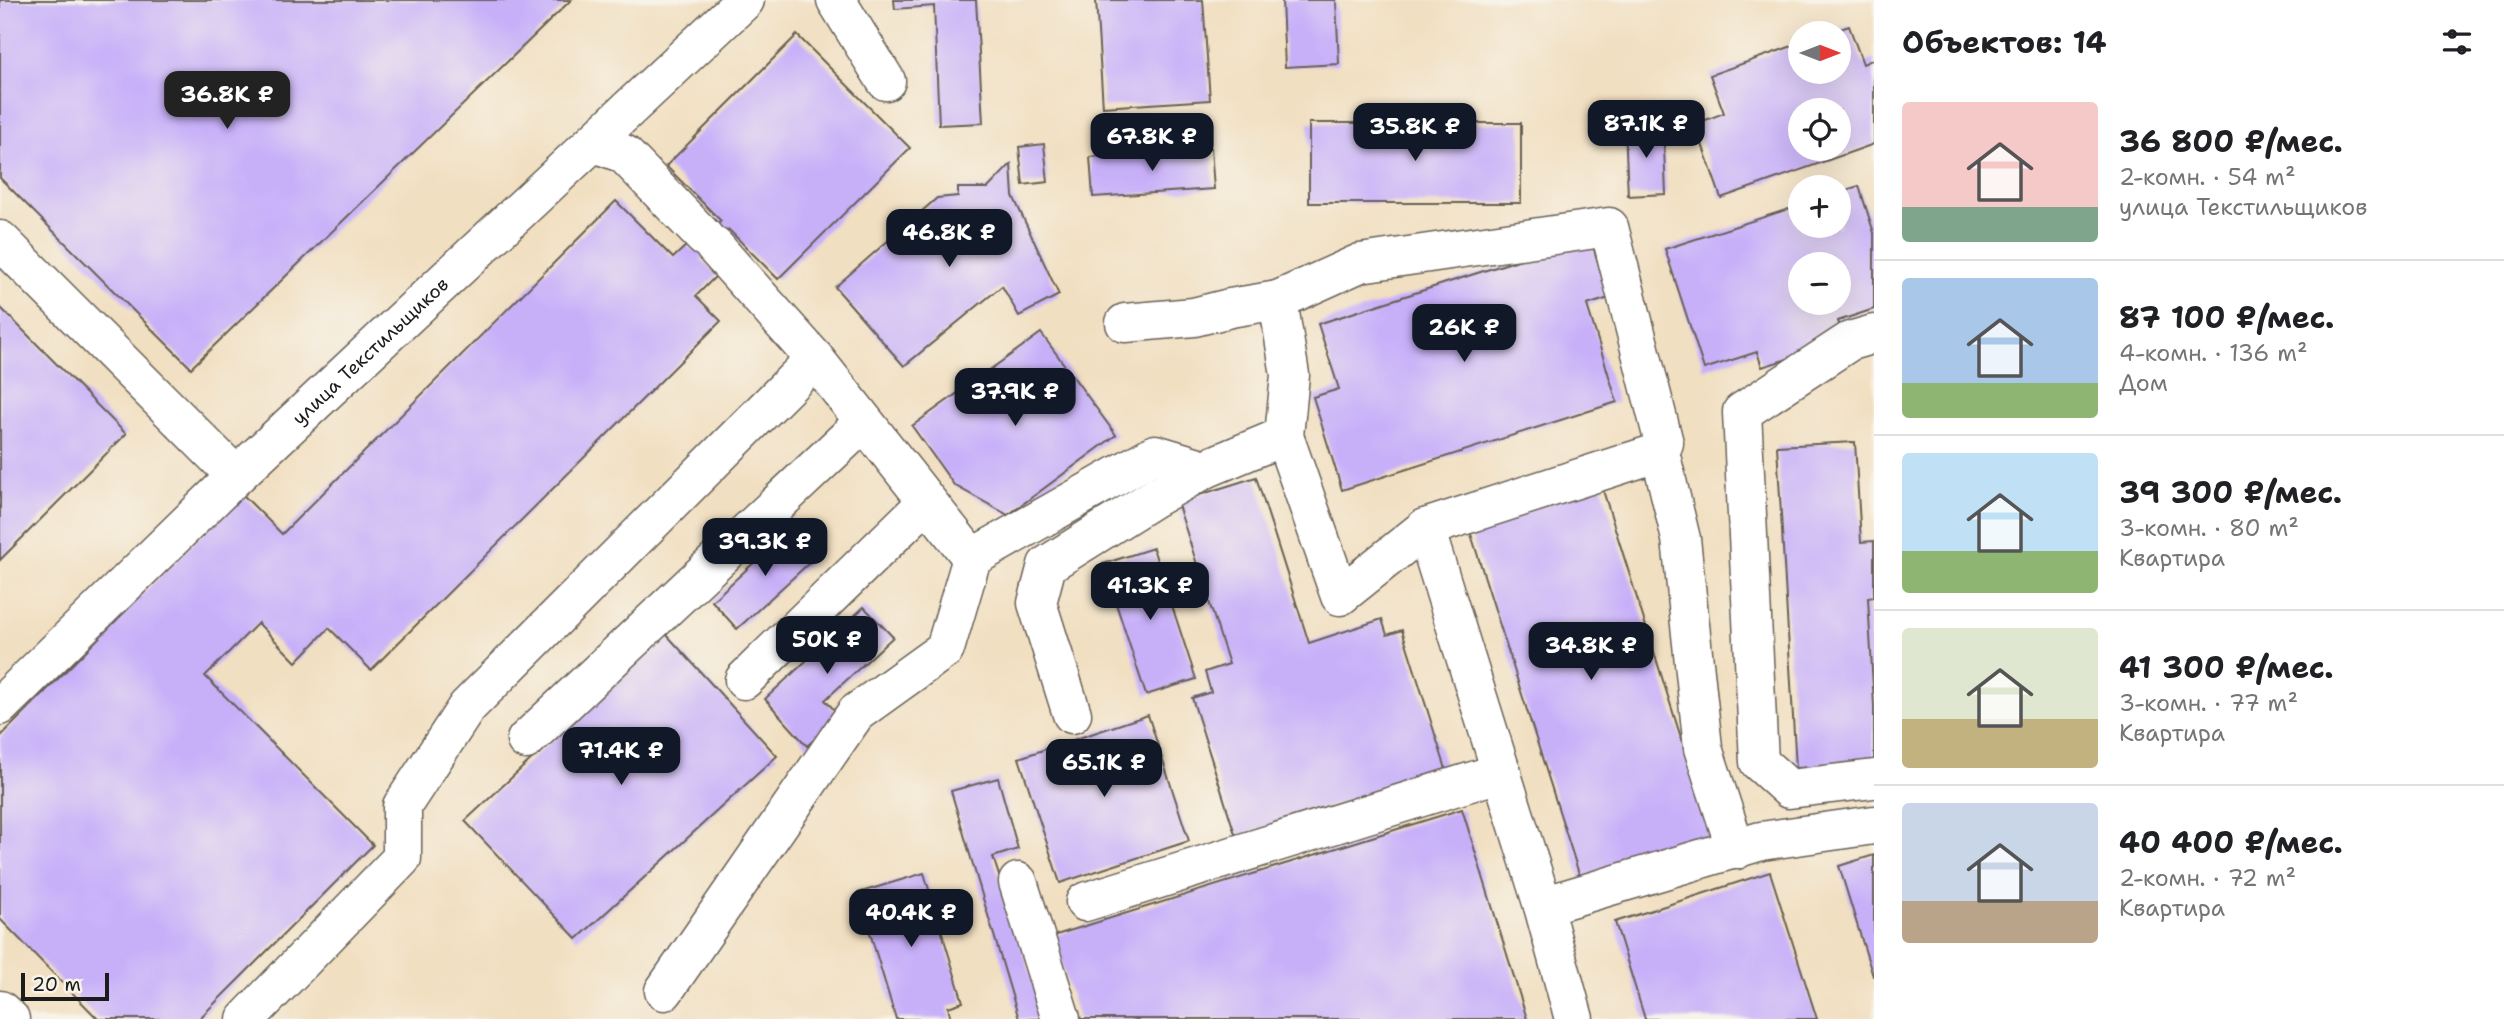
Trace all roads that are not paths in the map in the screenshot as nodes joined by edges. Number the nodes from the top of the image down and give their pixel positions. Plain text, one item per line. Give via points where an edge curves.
1 (745, 0) edge
2 (836, 0) edge
3 (886, 81) dead end
4 (595, 143) junction
5 (0, 240) edge
6 (1278, 300) junction
7 (1125, 323) dead end
8 (1874, 334) edge
9 (815, 359) junction
10 (864, 422) junction
11 (1284, 436) junction
12 (1660, 452) junction
13 (1205, 468) junction
14 (236, 476) junction
15 (927, 502) junction
16 (1425, 528) junction
17 (972, 558) junction
18 (744, 680) dead end
19 (0, 706) edge
20 (1072, 714) dead end
21 (526, 740) dead end
22 (1502, 772) junction
23 (1874, 779) edge
24 (1874, 825) edge
25 (1736, 850) junction
26 (1018, 882) dead end
27 (1085, 902) dead end
28 (1542, 906) junction
29 (664, 991) dead end
30 (0, 1010) edge
31 (9, 1019) edge
32 (246, 1019) edge
33 (1061, 1019) edge
34 (1574, 1019) edge

1 - 4 street, улица Текстильщиков
2 - 3 street
4 - 9 street via 624,154
4 - 14 street, улица Текстильщиков
5 - 14 street
6 - 7 street via 1194,317
6 - 11 street via 1290,375
6 - 12 street via 1360,263 1609,227 1664,443
8 - 23 street via 1850,341 1742,412 1759,762 1789,789
9 - 10 street
9 - 32 street via 467,707 402,806 402,858
10 - 15 street
10 - 21 street
11 - 13 street
11 - 16 street via 1339,596
12 - 16 street
12 - 25 street via 1681,539 1703,748
13 - 17 street via 1154,454
13 - 20 street via 1047,565 1037,603
14 - 19 street, улица Текстильщиков
15 - 17 street
15 - 18 street
16 - 22 street
17 - 29 street via 945,649 856,713
22 - 27 street
22 - 28 street
24 - 25 street via 1761,841
25 - 28 street
26 - 33 street
28 - 34 street
30 - 31 street

